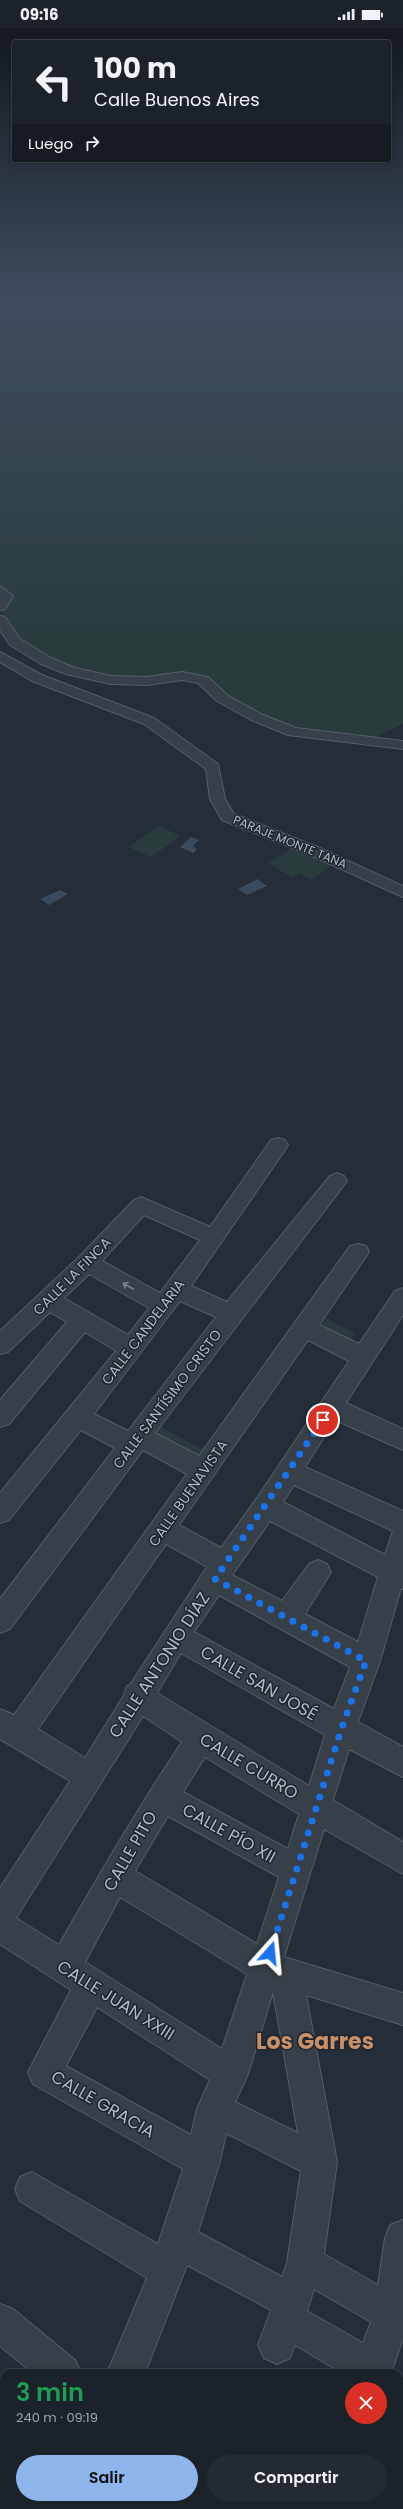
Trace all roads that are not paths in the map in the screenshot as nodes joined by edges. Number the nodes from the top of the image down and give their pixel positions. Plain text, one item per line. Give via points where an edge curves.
1 (0, 590) edge
2 (0, 606) edge
3 (0, 620) edge
4 (0, 656) edge
5 (398, 731) dead end
6 (378, 741) junction
7 (403, 745) edge
8 (403, 892) edge
9 (278, 1145) dead end
10 (337, 1181) dead end
11 (213, 1237) junction
12 (358, 1252) dead end
13 (87, 1263) junction
14 (169, 1297) junction
15 (49, 1300) junction
16 (400, 1306) edge
17 (231, 1314) junction
18 (82, 1320) junction
19 (304, 1328) junction
20 (0, 1345) edge
21 (130, 1348) junction
22 (363, 1357) junction
23 (332, 1407) junction
24 (0, 1417) edge
25 (78, 1417) junction
26 (403, 1440) edge
27 (136, 1441) junction
28 (204, 1471) junction
29 (289, 1471) junction
30 (3, 1504) edge
31 (266, 1506) junction
32 (403, 1523) edge
33 (162, 1529) junction
34 (403, 1538) edge
35 (220, 1571) junction
36 (318, 1572) dead end
37 (398, 1574) edge
38 (286, 1618) junction
39 (0, 1620) edge
40 (176, 1636) junction
41 (366, 1661) junction
42 (137, 1696) junction
43 (9, 1728) edge
44 (341, 1730) junction
45 (201, 1738) junction
46 (403, 1763) edge
47 (90, 1776) junction
48 (162, 1796) junction
49 (317, 1807) junction
50 (403, 1859) edge
51 (297, 1870) junction
52 (114, 1876) junction
53 (0, 1916) edge
54 (0, 1926) edge
55 (64, 1968) junction
56 (276, 1971) junction
57 (91, 1985) junction
58 (403, 2009) edge
59 (231, 2074) junction
60 (214, 2109) junction
61 (203, 2161) junction
62 (320, 2162) junction
63 (32, 2189) dead end
64 (403, 2238) edge
65 (173, 2256) junction
66 (305, 2263) junction
67 (397, 2317) edge
68 (0, 2322) edge
69 (285, 2322) junction
70 (57, 2369) edge
71 (128, 2369) edge
72 (369, 2369) edge
73 (374, 2369) edge

1 - 2 street via 7,596
3 - 6 street via 15,642 46,661 71,671 111,680 147,681 182,676 203,680 222,698 256,717 293,732
4 - 8 street, PARAJE MONTE TANA via 38,678 124,710 165,731 184,748 213,767 216,779 214,788 220,809 228,817 314,851
5 - 6 street
6 - 7 street
9 - 11 street, CALLE CANDELARIA
10 - 17 street, CALLE SANTÍSIMO CRISTO
11 - 13 street, CALLE LA FINCA via 141,1205
11 - 14 street, CALLE CANDELARIA
12 - 19 street, CALLE BUENAVISTA
14 -> 13 street
13 - 15 street, CALLE LA FINCA
14 - 17 street
14 - 21 street, CALLE CANDELARIA
15 - 18 street
15 - 20 street, CALLE LA FINCA
16 - 22 street, CALLE ANTONIO DÍAZ
17 - 27 street, CALLE SANTÍSIMO CRISTO
18 - 21 street
18 - 24 street
19 - 22 street
19 - 28 street, CALLE BUENAVISTA
21 - 25 street, CALLE CANDELARIA
22 - 23 street, CALLE ANTONIO DÍAZ
23 - 26 street
23 - 29 street, CALLE ANTONIO DÍAZ
25 - 27 street
25 - 30 street, CALLE CANDELARIA
27 - 28 street
27 - 39 street, CALLE SANTÍSIMO CRISTO
28 - 33 street, CALLE BUENAVISTA
29 - 31 street, CALLE ANTONIO DÍAZ
29 - 32 street
31 - 35 street, CALLE ANTONIO DÍAZ
31 - 37 street
33 - 35 street
33 - 43 street, CALLE BUENAVISTA
34 - 37 street
35 - 38 street
35 - 40 street, CALLE ANTONIO DÍAZ
36 - 38 street
37 - 41 street
38 - 41 street
40 - 42 street, CALLE ANTONIO DÍAZ
40 - 44 street, CALLE SAN JOSÉ
41 - 44 street
42 - 45 street, CALLE CURRO
42 - 47 street, CALLE ANTONIO DÍAZ
43 - 47 street
44 - 46 street, CALLE SAN JOSÉ
44 - 49 street
45 - 48 street, CALLE PITO
45 - 49 street, CALLE CURRO
47 - 53 street, CALLE ANTONIO DÍAZ
48 - 51 street, CALLE PÍO XII
48 - 52 street, CALLE PITO
49 - 50 street, CALLE CURRO
49 - 51 street
51 - 56 street
52 - 55 street, CALLE PITO
52 - 56 street
54 - 55 street, CALLE JUAN XXIII
55 - 57 street, CALLE JUAN XXIII
56 - 58 street
56 - 59 street
56 - 62 street
57 - 59 street, CALLE JUAN XXIII
57 - 61 street, CALLE GRACIA via 45,2072
59 - 60 street
60 - 61 street
60 - 62 street
61 - 65 street
62 - 66 street
63 - 65 street
64 - 67 street
65 - 69 street
65 - 71 street
66 - 67 street
66 - 69 street
67 - 73 street
68 - 70 street
69 - 72 street

